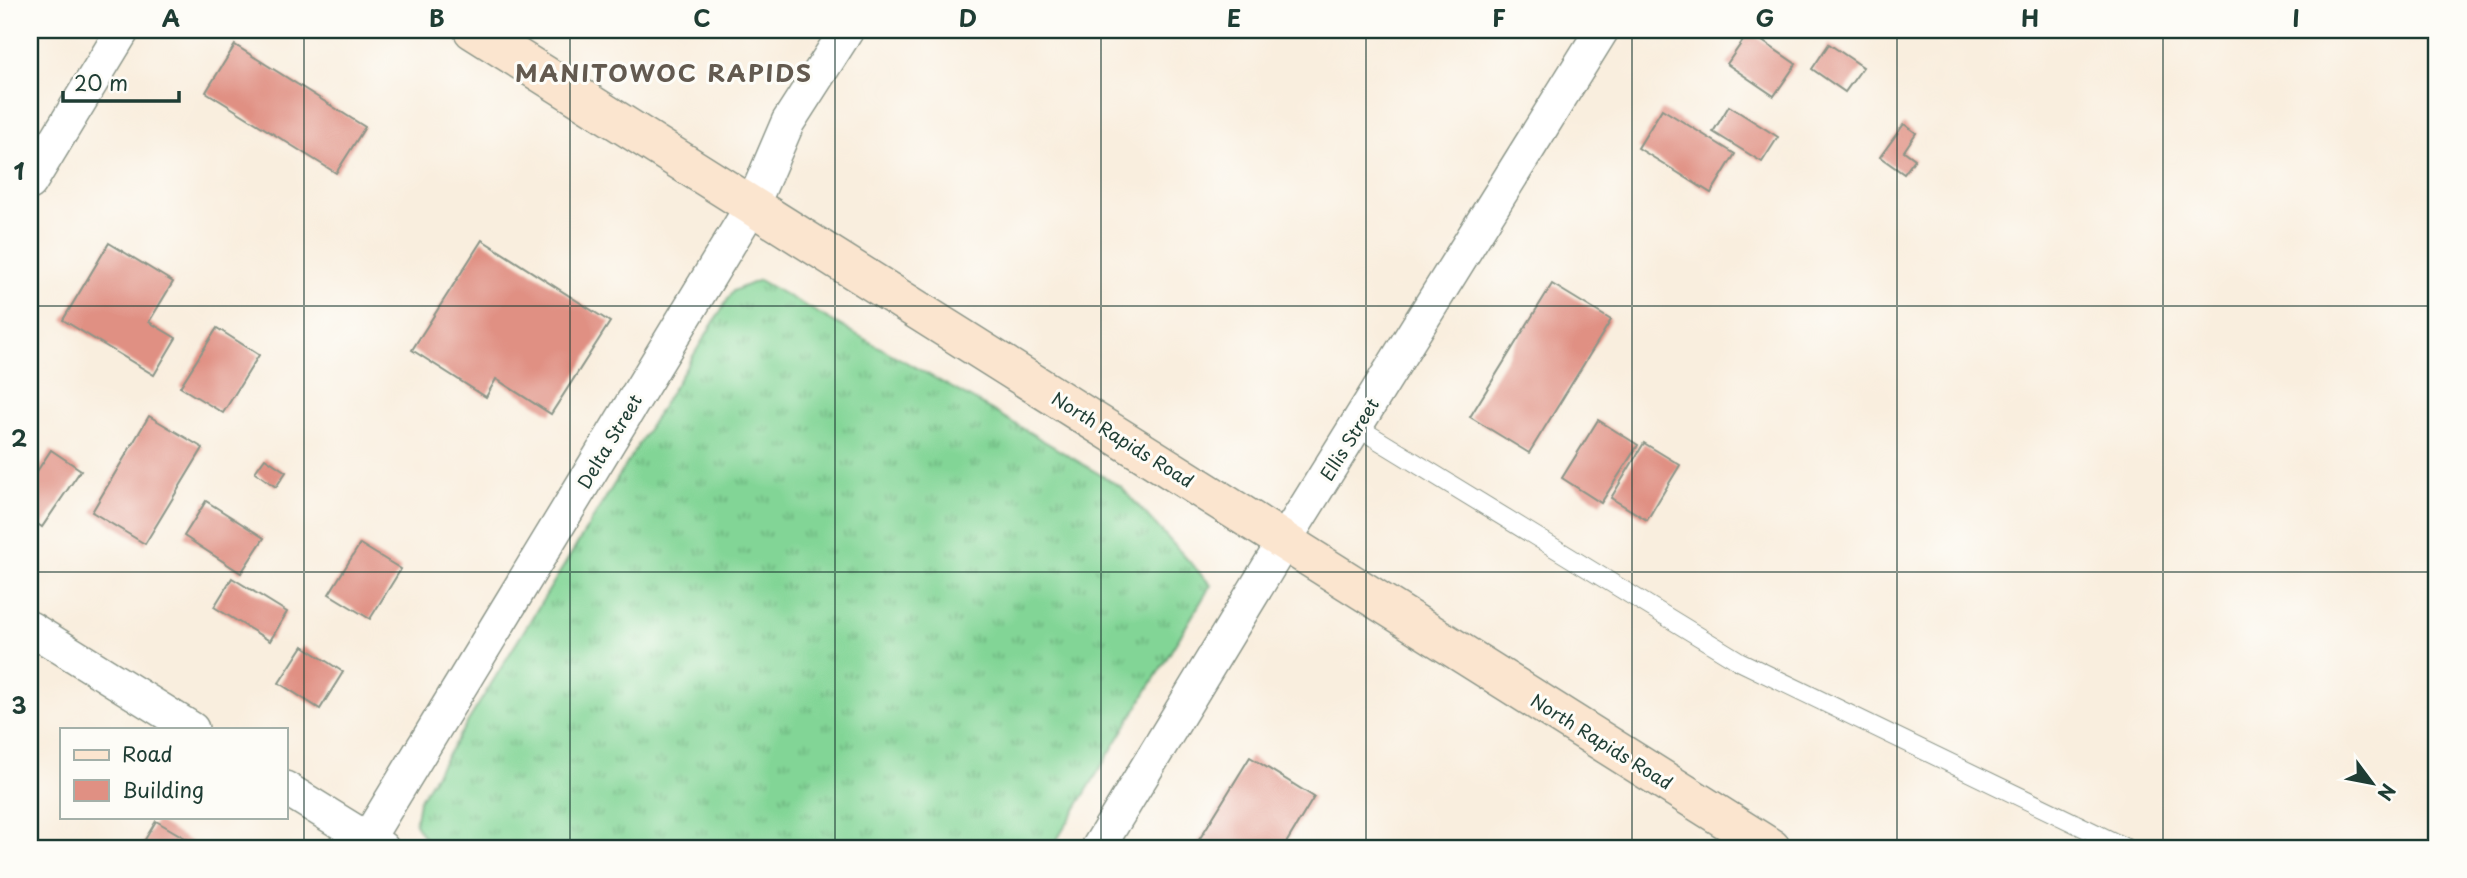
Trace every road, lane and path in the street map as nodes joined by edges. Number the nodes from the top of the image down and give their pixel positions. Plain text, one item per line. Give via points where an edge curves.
1 (123, 30) edge
2 (473, 30) edge
3 (847, 30) edge
4 (1602, 30) edge
5 (30, 183) edge
6 (752, 206) junction
7 (1357, 427) junction
8 (1285, 540) junction
9 (30, 628) edge
10 (190, 728) edge
11 (287, 789) edge
12 (371, 845) edge
13 (1098, 848) edge
14 (1771, 848) edge
15 (2126, 848) edge

1 - 5 street
2 - 6 main road, North Rapids Road
3 - 6 street, Delta Street via 788,122
4 - 7 street, Ellis Street
6 - 8 main road, North Rapids Road
6 - 12 street, Delta Street
7 - 8 street, Ellis Street
7 - 15 lane via 1739,661
8 - 13 street, Ellis Street
8 - 14 main road, North Rapids Road
9 - 10 street
11 - 12 street

